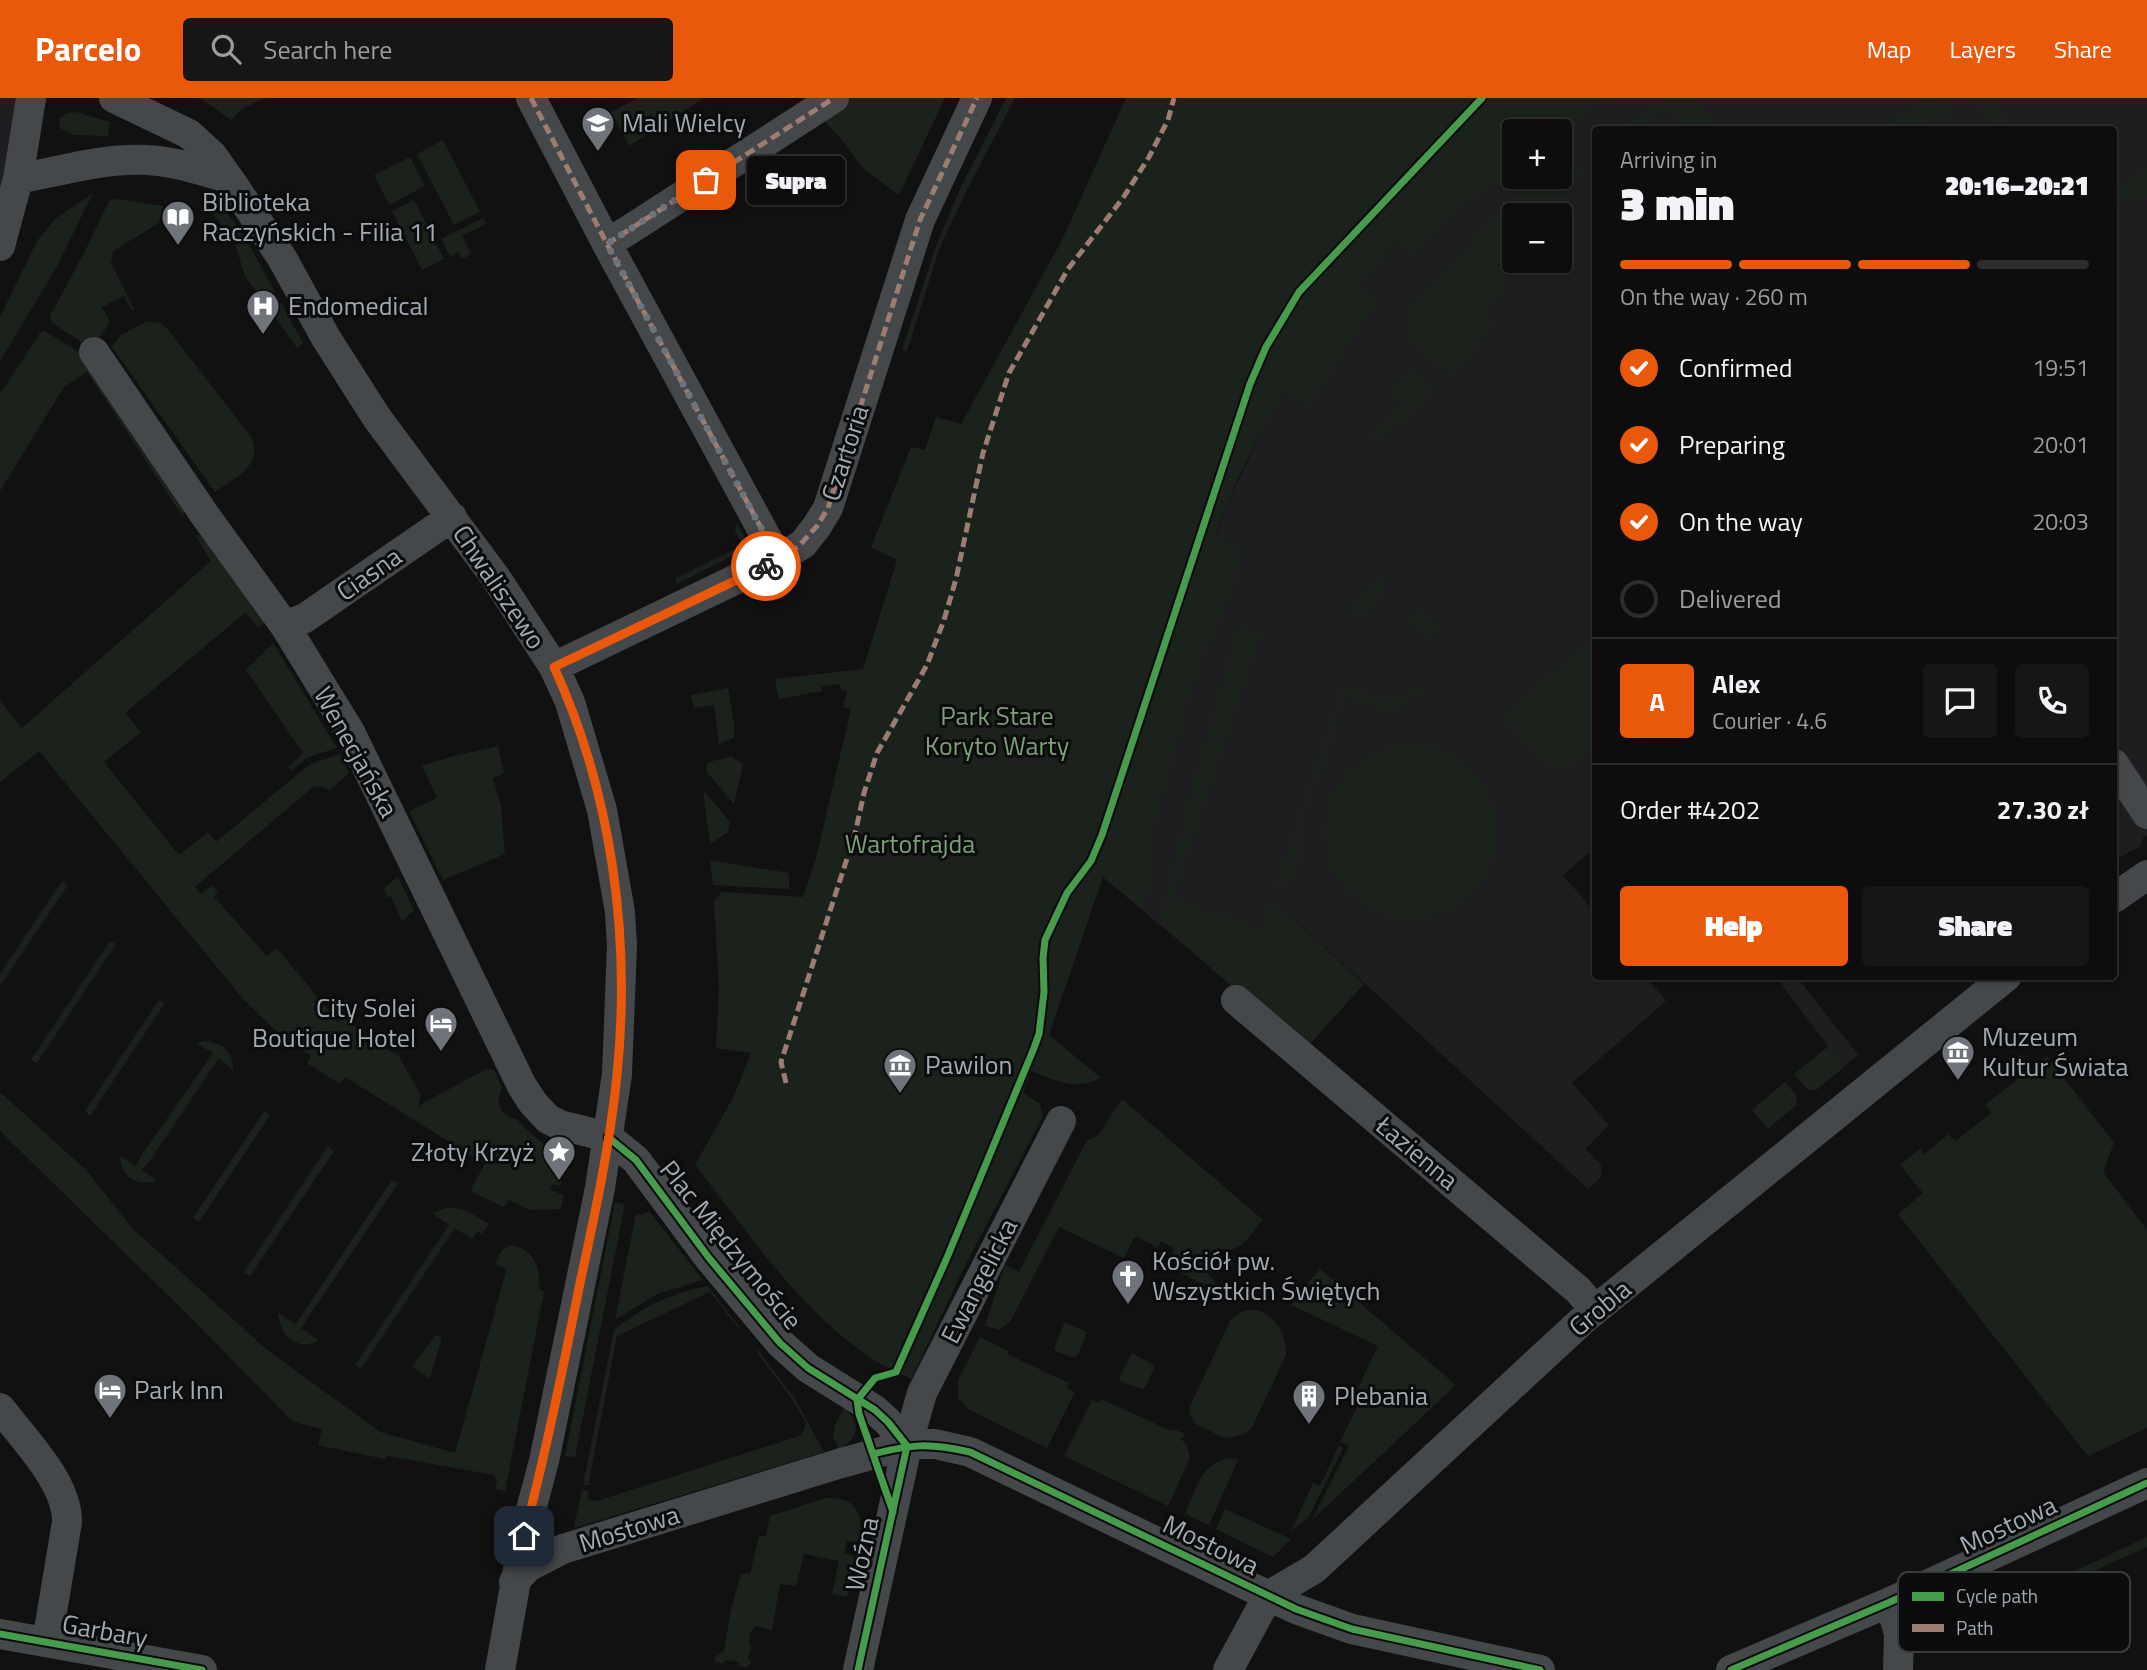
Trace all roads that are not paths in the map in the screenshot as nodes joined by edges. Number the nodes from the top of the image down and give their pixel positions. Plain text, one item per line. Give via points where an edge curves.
1 (31, 98) edge
2 (114, 98) edge
3 (531, 98) edge
4 (834, 98) edge
5 (977, 98) edge
6 (225, 177) junction
7 (18, 179) junction
8 (607, 244) junction
9 (0, 246) edge
10 (94, 352) dead end
11 (452, 517) junction
12 (778, 559) junction
13 (285, 626) junction
14 (554, 667) junction
15 (2117, 769) edge
16 (2147, 814) edge
17 (2147, 875) edge
18 (2117, 896) edge
19 (2002, 980) edge
20 (1236, 1000) dead end
21 (1061, 1121) dead end
22 (608, 1137) junction
23 (1595, 1310) junction
24 (0, 1408) edge
25 (907, 1446) junction
26 (2147, 1483) edge
27 (1955, 1572) edge
28 (514, 1582) junction
29 (1268, 1596) junction
30 (1898, 1598) edge
31 (1890, 1602) junction
32 (1898, 1630) edge
33 (0, 1634) edge
34 (47, 1642) junction
35 (1898, 1652) edge
36 (119, 1663) edge
37 (202, 1670) edge
38 (500, 1670) edge
39 (858, 1670) edge
40 (1228, 1670) edge
41 (1540, 1670) edge
42 (1731, 1670) edge
43 (1898, 1670) edge

1 - 7 street
2 - 6 street, Chwaliszewo via 189,134 212,155
3 - 8 street
4 - 8 street
5 - 12 street, Czartoria via 920,220 828,509 803,544
6 - 7 street via 173,163 114,160
6 - 11 street, Chwaliszewo via 282,258 364,399
7 - 9 street
8 - 12 street
10 - 13 street, Wenecjańska
11 - 13 street, Ciasna via 305,618
11 - 14 street, Chwaliszewo
12 - 14 street, Czartoria
13 - 22 street, Wenecjańska via 350,732 522,1086 548,1119
14 - 22 street, Chwaliszewo via 570,702 599,799 620,912 617,1074
15 - 16 street
17 - 18 street
19 - 23 street, Grobla
20 - 23 street, Łazienna via 1578,1290
21 - 25 street, Ewangelicka via 922,1392
22 - 25 street, Plac Międzymoście via 636,1160 780,1343 808,1368 888,1422
22 - 28 street, Chwaliszewo via 544,1461
23 - 29 street, Grobla via 1314,1569
24 - 34 street via 66,1502 67,1522
25 - 28 street, Mostowa via 563,1549 528,1567
25 - 29 street, Mostowa via 934,1444 970,1452
25 - 39 street, Woźna
26 - 27 street, Mostowa
28 - 38 street, Chwaliszewo
29 - 40 street
29 - 41 street, Mostowa via 1352,1629
30 - 31 street, Mostowa
31 - 32 street
31 - 42 street, Mostowa
33 - 34 street, Garbary
34 - 36 street, Garbary
35 - 43 street
36 - 37 street, Garbary

